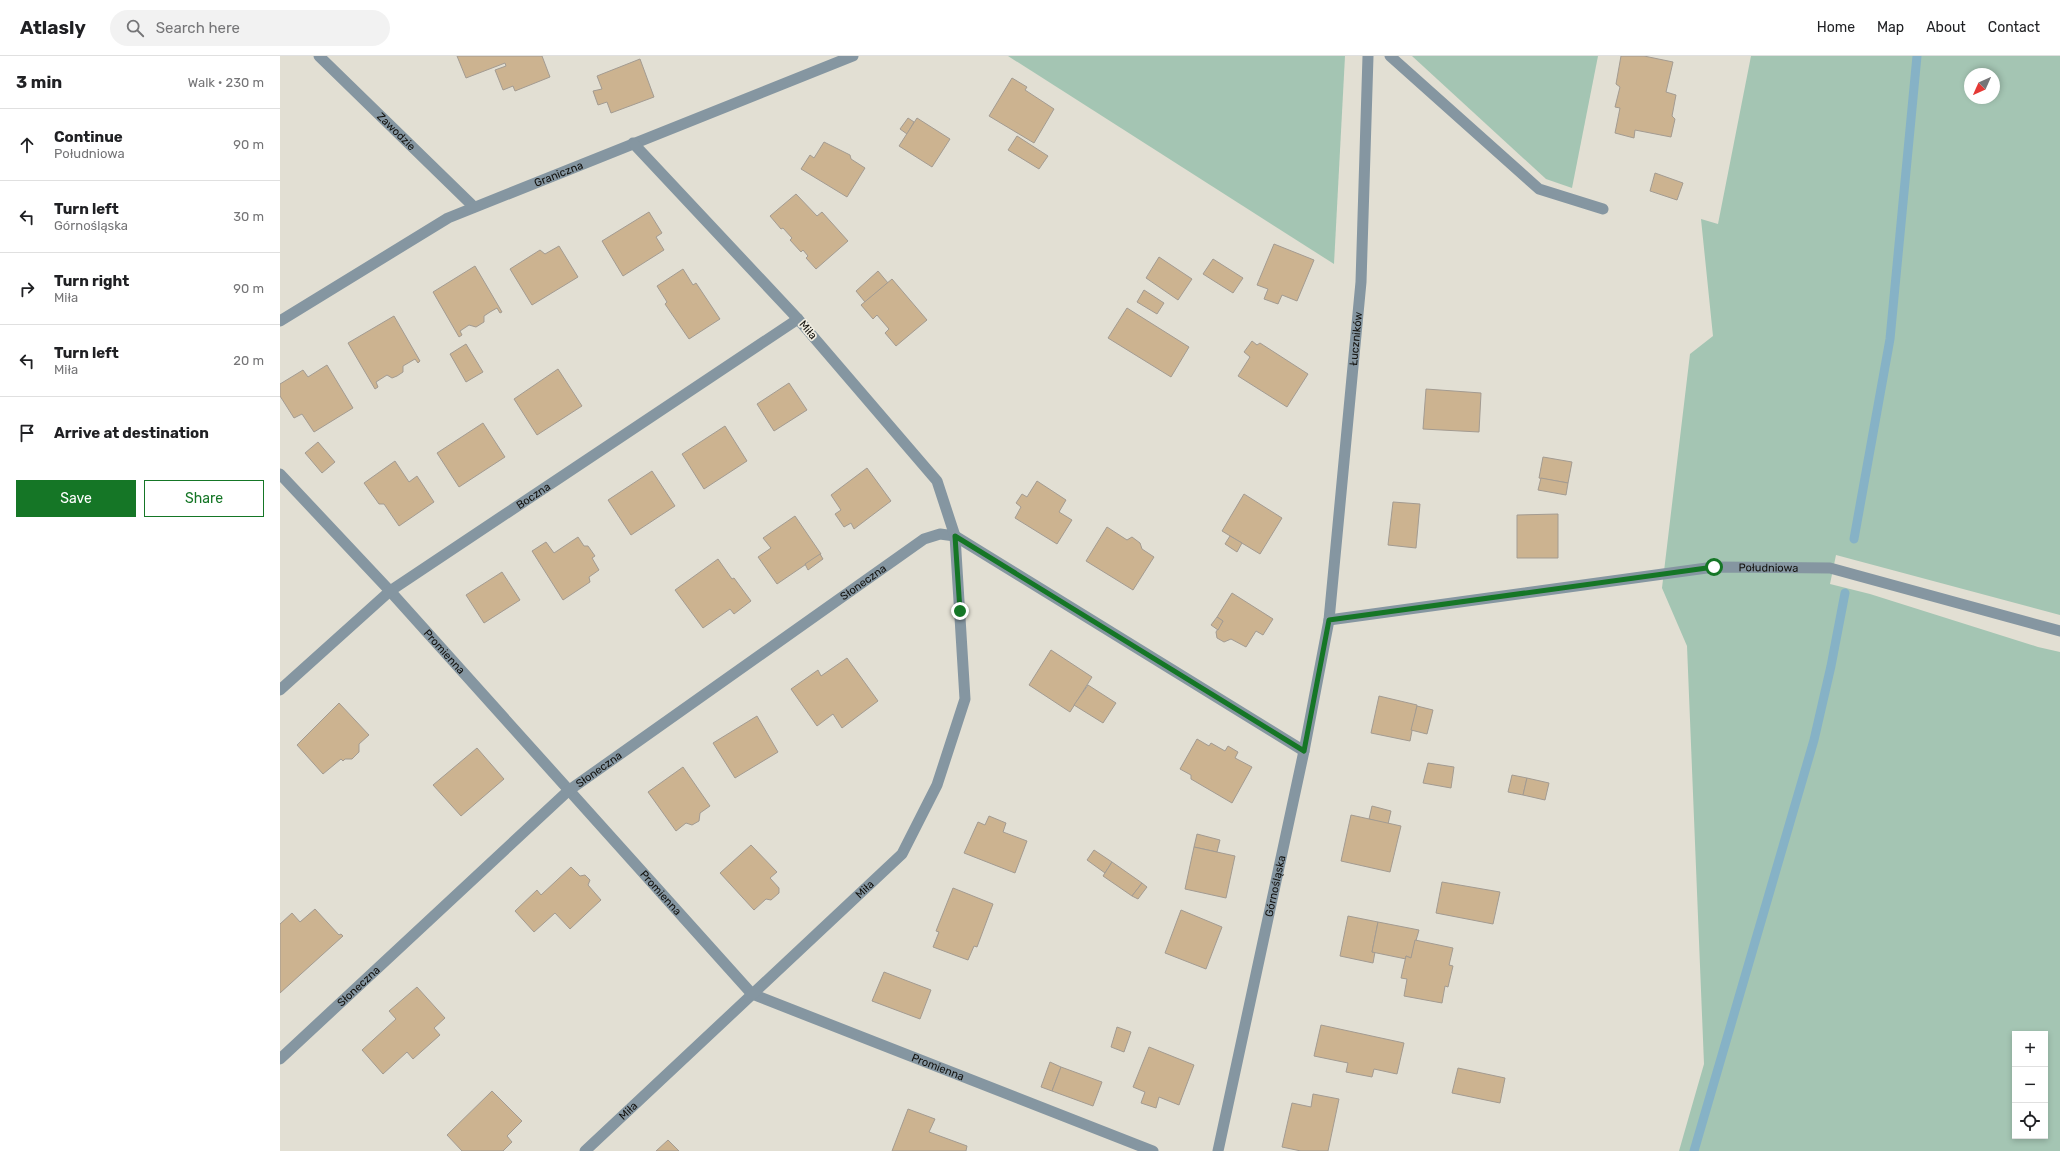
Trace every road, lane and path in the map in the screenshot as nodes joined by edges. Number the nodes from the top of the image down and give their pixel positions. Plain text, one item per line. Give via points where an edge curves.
1 (319, 56) edge
2 (853, 56) edge
3 (1368, 56) edge
4 (1390, 56) edge
5 (633, 143) junction
6 (474, 207) junction
7 (1603, 209) dead end
8 (798, 319) junction
9 (280, 321) edge
10 (280, 474) edge
11 (955, 536) junction
12 (390, 591) junction
13 (1329, 620) junction
14 (2060, 631) edge
15 (280, 690) edge
16 (1304, 751) junction
17 (568, 791) junction
18 (752, 994) junction
19 (280, 1059) edge
20 (585, 1151) edge
21 (1153, 1151) edge
22 (1218, 1151) edge

1 - 6 street, Zawodzie
2 - 5 street, Graniczna
3 - 13 street, Łuczników via 1361,282
4 - 7 street via 1539,189
5 - 6 street, Graniczna
5 - 8 street, Miła
6 - 9 street, Graniczna via 448,218
8 - 11 street, Miła via 937,481
8 - 12 street, Boczna
10 - 12 street, Promienna
11 - 16 street
11 - 17 street, Słoneczna via 940,534 924,539
11 - 18 street, Miła via 965,699 937,785 902,854
12 - 15 street, Boczna
12 - 17 street, Promienna
13 - 14 street, Południowa via 1714,567 1830,568
13 - 16 street, Górnośląska
16 - 22 street, Górnośląska
17 - 18 street, Promienna
17 - 19 street, Słoneczna
18 - 20 street, Miła
18 - 21 street, Promienna

